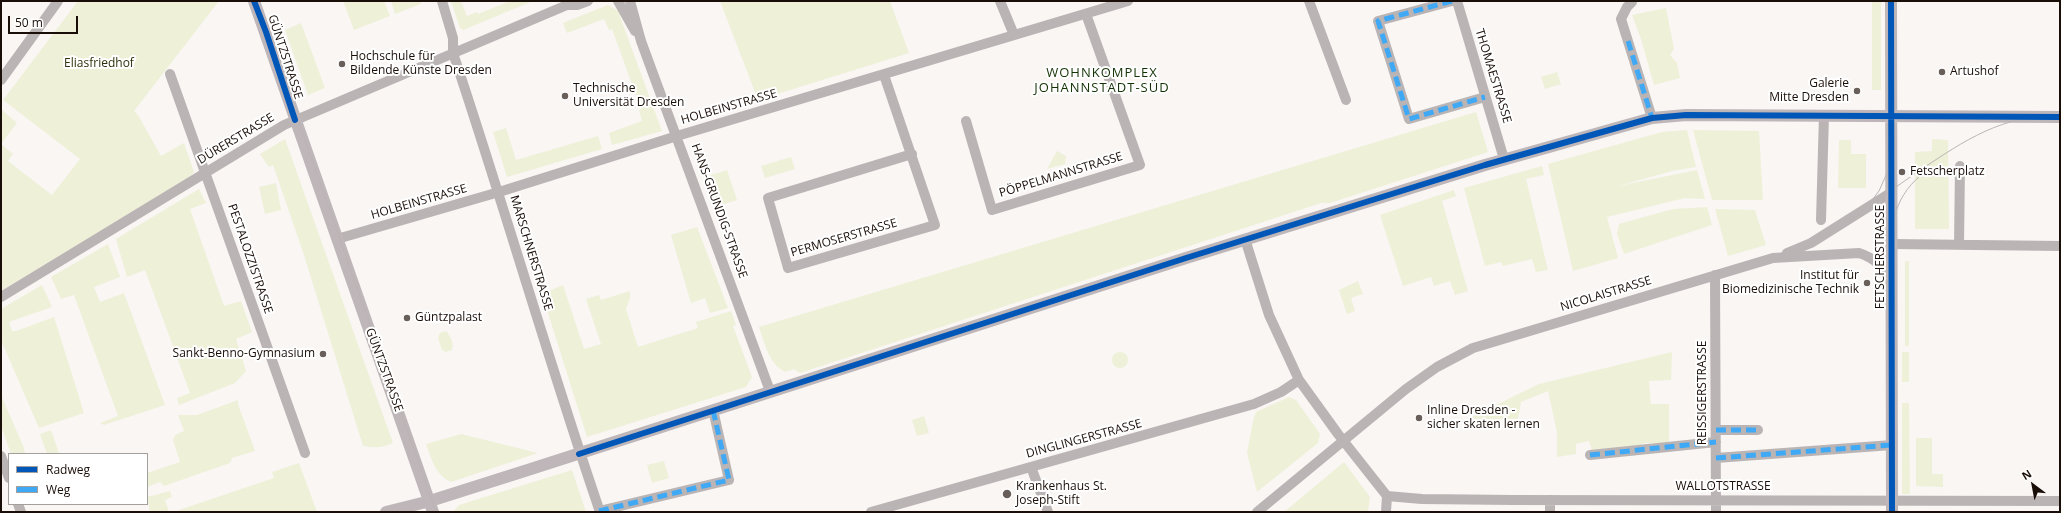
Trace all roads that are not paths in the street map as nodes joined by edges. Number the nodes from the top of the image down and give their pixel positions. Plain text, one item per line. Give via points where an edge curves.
1 (58, 1) edge
2 (254, 1) edge
3 (442, 1) edge
4 (588, 1) edge
5 (618, 1) edge
6 (630, 1) edge
7 (1000, 1) edge
8 (1128, 1) edge
9 (1309, 1) edge
10 (1452, 1) edge
11 (1457, 1) edge
12 (1633, 1) edge
13 (1891, 1) edge
14 (569, 3) edge
15 (1086, 14) junction
16 (1014, 35) junction
17 (641, 41) junction
18 (453, 53) junction
19 (170, 74) dead end
20 (884, 75) junction
21 (1, 80) edge
22 (1485, 97) junction
23 (1346, 100) dead end
24 (1824, 114) junction
25 (1892, 116) junction
26 (2060, 117) edge
27 (1652, 118) junction
28 (295, 120) junction
29 (966, 121) dead end
30 (677, 136) junction
31 (912, 154) junction
32 (1504, 159) junction
33 (1960, 166) dead end
34 (206, 172) junction
35 (499, 192) junction
36 (1892, 192) junction
37 (1821, 220) dead end
38 (337, 239) junction
39 (1245, 239) junction
40 (1892, 244) junction
41 (1959, 245) junction
42 (2060, 246) edge
43 (1774, 258) junction
44 (1715, 275) junction
45 (1892, 283) junction
46 (1, 297) edge
47 (1299, 380) junction
48 (770, 391) junction
49 (713, 410) junction
50 (1716, 430) junction
51 (1758, 430) dead end
52 (1344, 441) junction
53 (1716, 442) junction
54 (1892, 445) junction
55 (305, 453) dead end
56 (579, 454) junction
57 (1590, 455) dead end
58 (1, 456) edge
59 (1716, 458) junction
60 (1031, 467) junction
61 (8, 475) edge
62 (1387, 496) junction
63 (1550, 500) junction
64 (1716, 500) junction
65 (2060, 501) edge
66 (432, 506) edge
67 (1892, 506) edge
68 (386, 512) edge
69 (599, 512) edge
70 (871, 512) edge
71 (1048, 512) edge
72 (1257, 512) edge
73 (1386, 512) edge
74 (1550, 512) edge
75 (1716, 512) edge

1 - 21 street
2 - 28 main road, GÜNTZSTRASSE
3 - 18 street, MARSCHNERSTRASSE via 454,38
4 - 14 street, DÜRERSTRASSE via 577,5
5 - 17 street, HANS-GRUNDIG-STRASSE
6 - 17 street, HANS-GRUNDIG-STRASSE
7 - 16 street
8 - 15 street, HOLBEINSTRASSE
9 - 23 street
10 - 22 street via 1378,21 1409,119
11 - 22 street, THOMAESTRASSE
12 - 27 street via 1621,19
13 - 25 main road, FETSCHERSTRASSE
14 - 18 street, DÜRERSTRASSE
15 - 16 street, HOLBEINSTRASSE
15 - 29 street, PÖPPELMANNSTRASSE via 1140,165 992,210
16 - 20 street, HOLBEINSTRASSE
17 - 30 street, HANS-GRUNDIG-STRASSE
18 - 28 street, DÜRERSTRASSE
18 - 35 street, MARSCHNERSTRASSE
19 - 34 street, PESTALOZZISTRASSE
20 - 30 street, HOLBEINSTRASSE
20 - 31 street, PERMOSERSTRASSE
22 - 32 street, THOMAESTRASSE
24 - 25 main road
24 - 27 main road via 1686,115
24 - 37 street
25 - 26 main road
25 - 36 main road, FETSCHERSTRASSE
27 - 32 main road
28 - 34 street, DÜRERSTRASSE
28 - 38 main road, GÜNTZSTRASSE
30 - 35 street, HOLBEINSTRASSE
30 - 48 street, HANS-GRUNDIG-STRASSE
31 - 31 street, PERMOSERSTRASSE via 936,225 788,268 768,198
32 - 39 main road
33 - 41 street
34 - 46 street, DÜRERSTRASSE
34 - 55 street, PESTALOZZISTRASSE
35 - 38 street, HOLBEINSTRASSE
35 - 56 street, MARSCHNERSTRASSE
36 - 40 main road, FETSCHERSTRASSE
36 - 43 street via 1811,243
38 - 66 main road, GÜNTZSTRASSE
39 - 47 street via 1269,315
39 - 48 main road
40 - 41 street
40 - 45 main road, FETSCHERSTRASSE
41 - 42 street
43 - 44 street, NICOLAISTRASSE
43 - 45 street, NICOLAISTRASSE via 1859,253 1879,263
44 - 50 street, REISSIGERSTRASSE
44 - 52 street, NICOLAISTRASSE via 1488,343 1452,358 1406,389
45 - 54 main road, FETSCHERSTRASSE
47 - 52 street
47 - 60 street, DINGLINGERSTRASSE via 1281,392 1254,404
48 - 49 main road
49 - 56 main road
49 - 69 street, MARSCHNERSTRASSE via 729,480
50 - 51 street
50 - 53 street, REISSIGERSTRASSE
52 - 62 street
52 - 72 street, NICOLAISTRASSE
53 - 57 street
53 - 59 street, REISSIGERSTRASSE
54 - 59 street
54 - 67 main road, FETSCHERSTRASSE
56 - 66 main road
56 - 69 street, MARSCHNERSTRASSE
58 - 61 street
59 - 64 street, REISSIGERSTRASSE
60 - 70 street, DINGLINGERSTRASSE
60 - 71 street
62 - 63 street, WALLOTSTRASSE via 1437,500
62 - 73 street
63 - 64 street, WALLOTSTRASSE
63 - 74 street
64 - 67 street, WALLOTSTRASSE
64 - 75 street, REISSIGERSTRASSE
65 - 67 street, WALLOTSTRASSE
66 - 68 main road

